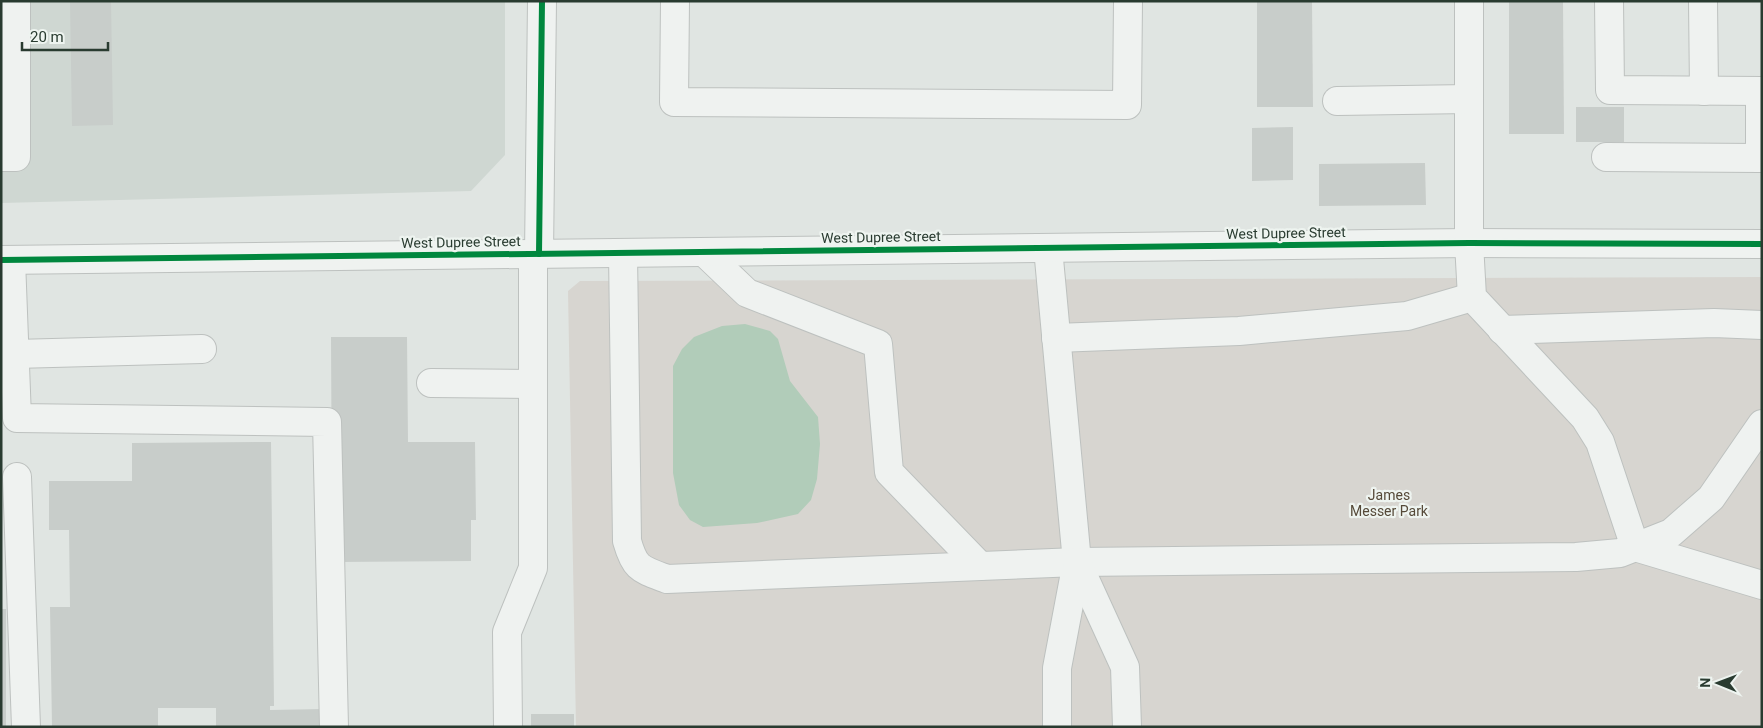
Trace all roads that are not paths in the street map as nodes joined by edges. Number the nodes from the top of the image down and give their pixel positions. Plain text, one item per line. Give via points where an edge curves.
1 (16, 1) edge
2 (542, 1) edge
3 (675, 1) edge
4 (1128, 1) edge
5 (1469, 1) edge
6 (1610, 1) edge
7 (1703, 1) edge
8 (1704, 91) junction
9 (1761, 91) edge
10 (1469, 99) junction
11 (1337, 101) dead end
12 (1, 157) edge
13 (1606, 157) dead end
14 (1469, 243) junction
15 (1762, 244) edge
16 (1048, 248) junction
17 (704, 252) junction
18 (623, 253) junction
19 (536, 254) junction
20 (6, 260) edge
21 (1472, 297) junction
22 (1762, 325) edge
23 (1502, 330) junction
24 (1056, 338) junction
25 (202, 349) dead end
26 (15, 354) junction
27 (431, 383) dead end
28 (533, 384) junction
29 (1762, 424) edge
30 (17, 477) dead end
31 (1635, 547) junction
32 (1078, 562) junction
33 (980, 566) junction
34 (1762, 585) edge
35 (26, 727) edge
36 (334, 727) edge
37 (508, 727) edge
38 (1057, 727) edge
39 (1127, 727) edge

1 - 12 street via 16,157
2 - 19 street
3 - 4 street via 674,102 1127,105
5 - 10 street
6 - 8 street via 1610,90
7 - 8 street
8 - 9 street
9 - 13 street via 1760,158
10 - 11 street
10 - 14 street
14 - 15 street, West Dupree Street
14 - 16 street, West Dupree Street
14 - 21 street
16 - 17 street, West Dupree Street
16 - 24 street
17 - 18 street, West Dupree Street
17 - 33 street via 747,292 878,344 889,472
18 - 19 street, West Dupree Street
18 - 33 street via 627,541 631,556 642,570 666,579
19 - 20 street, West Dupree Street
19 - 28 street
20 - 26 street
21 - 23 street
21 - 24 street via 1407,316 1239,331
22 - 23 street via 1714,323
23 - 31 street via 1584,418 1600,442
24 - 32 street
25 - 26 street
26 - 36 street via 17,418 327,422
27 - 28 street
28 - 37 street via 533,568 507,632
29 - 31 street via 1711,498 1671,533
30 - 35 street
31 - 32 street via 1620,553 1576,557
31 - 34 street
32 - 33 street
32 - 38 street via 1057,668
32 - 39 street via 1125,667

